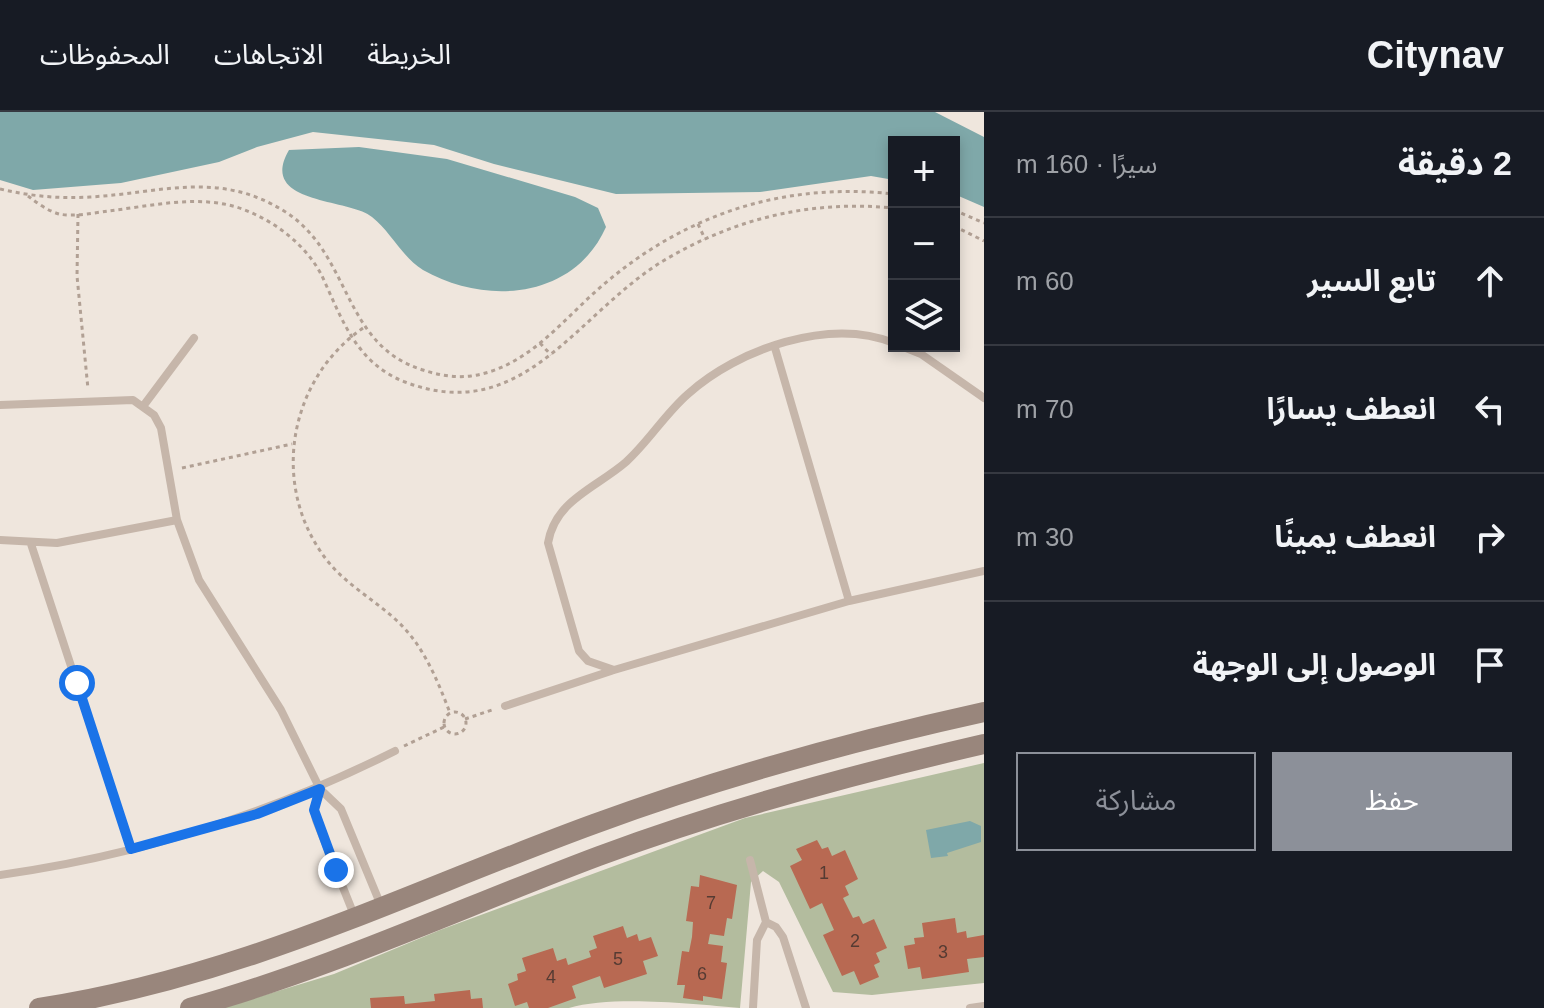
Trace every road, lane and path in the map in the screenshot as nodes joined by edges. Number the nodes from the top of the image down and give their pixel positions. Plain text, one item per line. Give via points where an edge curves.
1 (0, 189) edge
2 (888, 193) edge
3 (28, 195) junction
4 (888, 207) edge
5 (960, 213) edge
6 (78, 214) junction
7 (984, 223) edge
8 (698, 224) junction
9 (960, 229) edge
10 (705, 239) junction
11 (984, 241) edge
12 (363, 328) junction
13 (349, 337) junction
14 (194, 338) dead end
15 (888, 342) edge
16 (540, 343) junction
17 (775, 348) junction
18 (916, 352) edge
19 (551, 355) junction
20 (984, 398) edge
21 (89, 400) junction
22 (0, 405) edge
23 (144, 405) junction
24 (292, 444) junction
25 (170, 470) junction
26 (177, 520) junction
27 (0, 540) edge
28 (31, 544) junction
29 (984, 571) edge
30 (849, 601) junction
31 (614, 670) junction
32 (505, 706) joint
33 (984, 712) edge
34 (450, 713) junction
35 (465, 719) junction
36 (444, 727) junction
37 (984, 744) edge
38 (395, 751) joint
39 (320, 789) junction
40 (131, 849) junction
41 (750, 860) dead end
42 (0, 875) edge
43 (382, 909) junction
44 (356, 920) junction
45 (766, 922) junction
46 (394, 937) junction
47 (368, 947) junction
48 (984, 1006) edge
49 (39, 1008) edge
50 (190, 1008) edge
51 (753, 1008) edge
52 (806, 1008) edge
53 (970, 1008) edge

1 - 3 path
2 - 8 path via 801,192 752,202
3 - 6 path via 60,215
3 - 12 path via 94,197 211,186 250,194 285,212 314,236 335,266
4 - 10 path via 803,208 756,218
5 - 7 path
6 - 13 path via 209,202 244,209 302,247 321,274
6 - 21 path via 77,276
8 - 10 path
8 - 16 path via 604,284
9 - 11 path
10 - 19 path via 661,262 614,297
12 - 13 path
12 - 16 path via 383,350 438,375 469,376 498,369
13 - 19 path via 373,363 402,381 435,391 470,392 504,385
13 - 24 path via 322,368 302,404
14 - 23 lane
15 - 17 lane via 848,334 811,337
16 - 19 path
17 - 30 lane
17 - 31 lane via 713,374 686,395 627,461 569,502 551,527 551,558 579,651 588,661
18 - 20 lane
21 - 22 lane
21 - 23 lane
23 - 25 lane via 161,428
24 - 25 path
24 - 34 path via 298,505 310,533 346,581 397,620 418,646
25 - 26 lane
26 - 28 lane
26 - 39 lane via 204,590 281,710
27 - 28 lane
28 - 40 lane
29 - 30 lane
30 - 31 lane
31 - 32 lane
32 - 35 path
33 - 43 street via 854,742 658,801
34 - 35 path
34 - 36 path
35 - 36 path via 459,734
36 - 38 path
37 - 46 street via 836,780 680,828
38 - 39 lane
39 - 40 lane via 257,814
39 - 43 lane via 341,809
39 - 44 lane via 316,820
40 - 42 lane
41 - 45 lane
43 - 44 street
43 - 46 street
44 - 47 street
44 - 49 street via 221,968
45 - 51 lane via 757,940
45 - 52 lane via 783,937
46 - 47 street
47 - 50 street
48 - 53 lane

